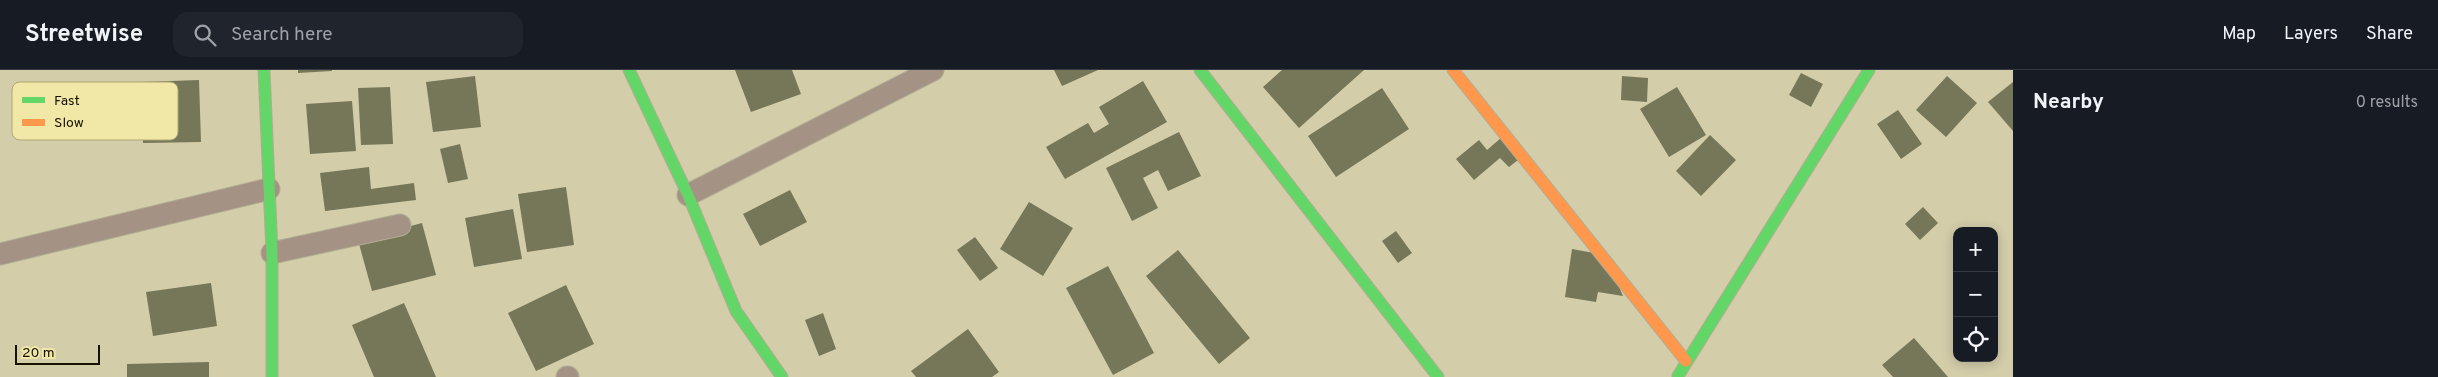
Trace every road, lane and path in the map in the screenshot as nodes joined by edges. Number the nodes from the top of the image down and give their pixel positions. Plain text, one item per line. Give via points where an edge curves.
1 (264, 70) edge
2 (628, 70) edge
3 (934, 70) edge
4 (1200, 70) edge
5 (1453, 70) edge
6 (1870, 70) edge
7 (269, 188) junction
8 (688, 195) junction
9 (400, 224) dead end
10 (272, 253) junction
11 (0, 254) edge
12 (1686, 361) junction
13 (272, 377) edge
14 (782, 377) edge
15 (1438, 377) edge
16 (1677, 377) edge

1 - 7 street
2 - 8 street
3 - 8 street
4 - 15 street
5 - 12 street
6 - 12 street
7 - 10 street
7 - 11 street
8 - 14 street via 736,311
9 - 10 street
10 - 13 street
12 - 16 street

